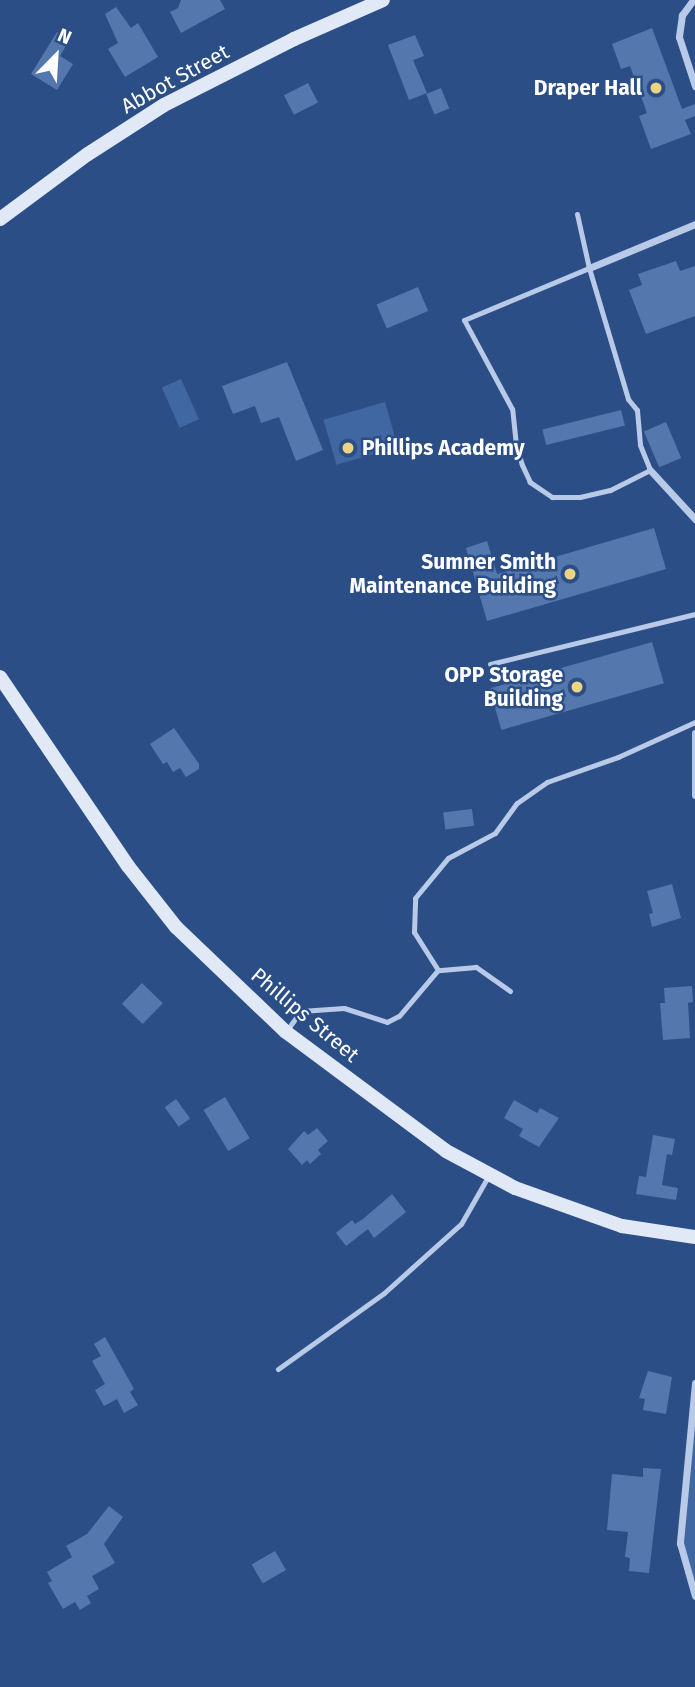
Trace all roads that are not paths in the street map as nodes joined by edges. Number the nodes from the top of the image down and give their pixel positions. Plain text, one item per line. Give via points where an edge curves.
1 (383, 0) edge
2 (693, 0) edge
3 (695, 86) edge
4 (578, 215) dead end
5 (0, 219) edge
6 (695, 225) edge
7 (589, 268) junction
8 (650, 470) junction
9 (695, 519) edge
10 (695, 614) edge
11 (490, 664) dead end
12 (0, 677) edge
13 (695, 722) edge
14 (695, 733) edge
15 (695, 795) edge
16 (438, 970) junction
17 (510, 991) dead end
18 (286, 1032) junction
19 (489, 1174) junction
20 (695, 1237) edge
21 (278, 1369) dead end
22 (695, 1383) edge
23 (695, 1596) edge

1 - 5 street, Abbot Street via 164,105
2 - 3 street via 682,15 679,37
4 - 7 lane
6 - 7 street
7 - 8 lane via 628,399 638,410 640,444
7 - 8 lane via 464,320 512,409 516,445 530,482 552,497 580,497 610,490
8 - 9 street
10 - 11 lane
12 - 18 street, Phillips Street via 128,866 176,927
13 - 16 lane via 618,757 547,782 517,803 495,833 447,858 415,898 414,932
14 - 15 street
16 - 17 lane via 476,967
16 - 18 lane via 399,1016 387,1022 344,1008 301,1011
18 - 19 street, Phillips Street via 446,1151
19 - 20 street, Phillips Street via 532,1195 622,1226
19 - 21 lane via 461,1224 384,1293
22 - 23 street via 680,1543

